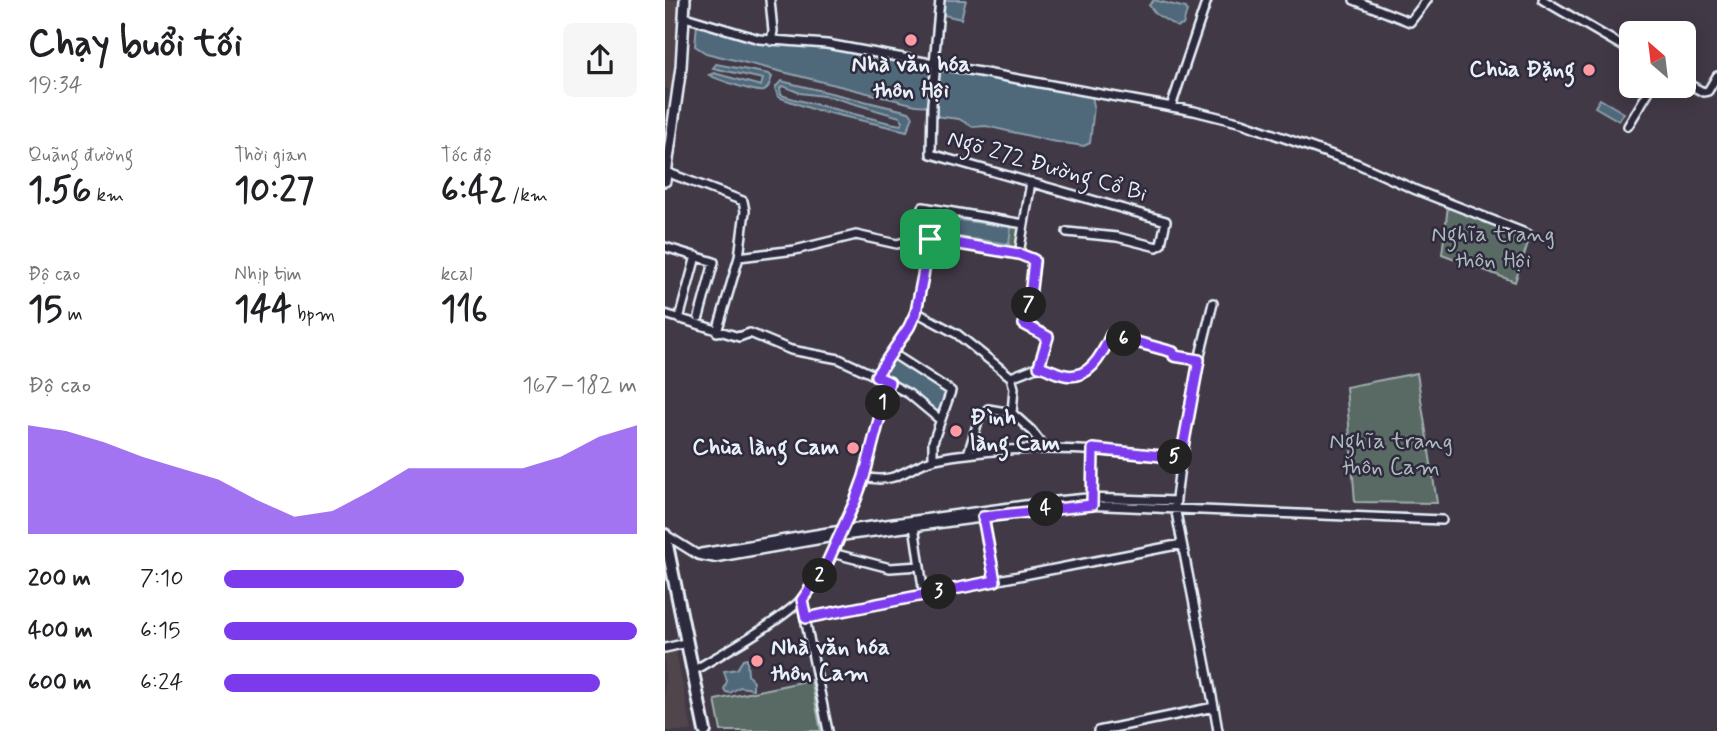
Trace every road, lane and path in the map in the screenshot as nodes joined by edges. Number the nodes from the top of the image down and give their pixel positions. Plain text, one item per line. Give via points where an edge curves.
1 (685, 0) edge
2 (770, 0) edge
3 (940, 0) edge
4 (1207, 0) edge
5 (1354, 0) edge
6 (1427, 0) edge
7 (1543, 0) edge
8 (685, 17) junction
9 (771, 41) junction
10 (1619, 44) edge
11 (935, 63) junction
12 (1717, 76) edge
13 (1696, 88) edge
14 (1645, 98) edge
15 (1171, 107) junction
16 (1628, 126) dead end
17 (666, 177) edge
18 (1031, 182) junction
19 (1024, 224) junction
20 (1067, 232) dead end
21 (1528, 234) dead end
22 (918, 238) junction
23 (930, 239) junction
24 (665, 247) edge
25 (1019, 254) junction
26 (696, 256) junction
27 (739, 257) junction
28 (1213, 303) dead end
29 (916, 312) junction
30 (665, 314) edge
31 (699, 317) dead end
32 (679, 319) junction
33 (717, 332) junction
34 (892, 353) junction
35 (1199, 360) junction
36 (1039, 366) junction
37 (876, 376) junction
38 (1011, 377) junction
39 (889, 382) junction
40 (1011, 413) junction
41 (939, 419) junction
42 (1045, 448) junction
43 (1093, 449) junction
44 (968, 454) junction
45 (1181, 458) junction
46 (933, 460) junction
47 (864, 477) junction
48 (1092, 502) junction
49 (1176, 504) junction
50 (982, 514) junction
51 (1442, 520) dead end
52 (914, 524) junction
53 (841, 534) junction
54 (665, 535) edge
55 (1182, 544) junction
56 (832, 553) junction
57 (920, 566) junction
58 (995, 581) junction
59 (924, 595) junction
60 (802, 600) junction
61 (806, 618) junction
62 (687, 643) junction
63 (665, 648) edge
64 (693, 671) junction
65 (1214, 707) junction
66 (705, 731) edge
67 (828, 731) edge
68 (1098, 731) edge
69 (1218, 731) edge

1 - 8 street
2 - 9 street
3 - 11 street
4 - 15 street
5 - 6 street via 1410,22
7 - 10 street
8 - 9 street
8 - 17 street
9 - 11 street via 827,44
11 - 15 street
11 - 18 street, Ngõ 272 Đường Cổ Bi via 931,154
12 - 13 street via 1708,91
14 - 16 street
15 - 21 street via 1307,144
17 - 27 street via 743,201
18 - 19 street
18 - 20 street, Ngõ 272 Đường Cổ Bi via 1166,221 1161,245 1155,247
19 - 22 street via 923,207
19 - 25 street
22 - 23 street
22 - 27 street via 897,244 849,235 795,250
23 - 25 street
23 - 29 street
24 - 26 street
25 - 36 street via 1035,262 1024,324 1048,337
26 - 31 street via 715,262
26 - 32 street
27 - 33 street
28 - 35 street
29 - 34 street
29 - 38 street via 957,334
30 - 32 street
32 - 33 street
33 - 37 street via 739,337 750,333 791,350 839,359
34 - 37 street
34 - 41 street via 951,391
35 - 36 street via 1111,335 1098,361 1087,370 1064,376
35 - 45 street
36 - 38 street
37 - 39 street
38 - 40 street
39 - 41 street
39 - 47 street
40 - 42 street
40 - 44 street via 984,411
41 - 46 street
42 - 43 street
42 - 44 street
43 - 45 street
43 - 48 street
44 - 46 street
45 - 49 street
46 - 47 street via 897,478
47 - 53 street
48 - 49 street
48 - 50 street
49 - 51 street
49 - 55 street
50 - 52 street
50 - 58 street
52 - 53 street
52 - 57 street
53 - 54 street via 716,557 704,557
53 - 56 street
54 - 62 main road
55 - 58 street
55 - 65 street
56 - 57 street via 887,567
56 - 60 street
57 - 59 street
58 - 59 street
59 - 61 street
60 - 61 street
60 - 64 street
61 - 67 street
62 - 63 street
62 - 64 main road
64 - 66 main road
65 - 68 street
65 - 69 street

